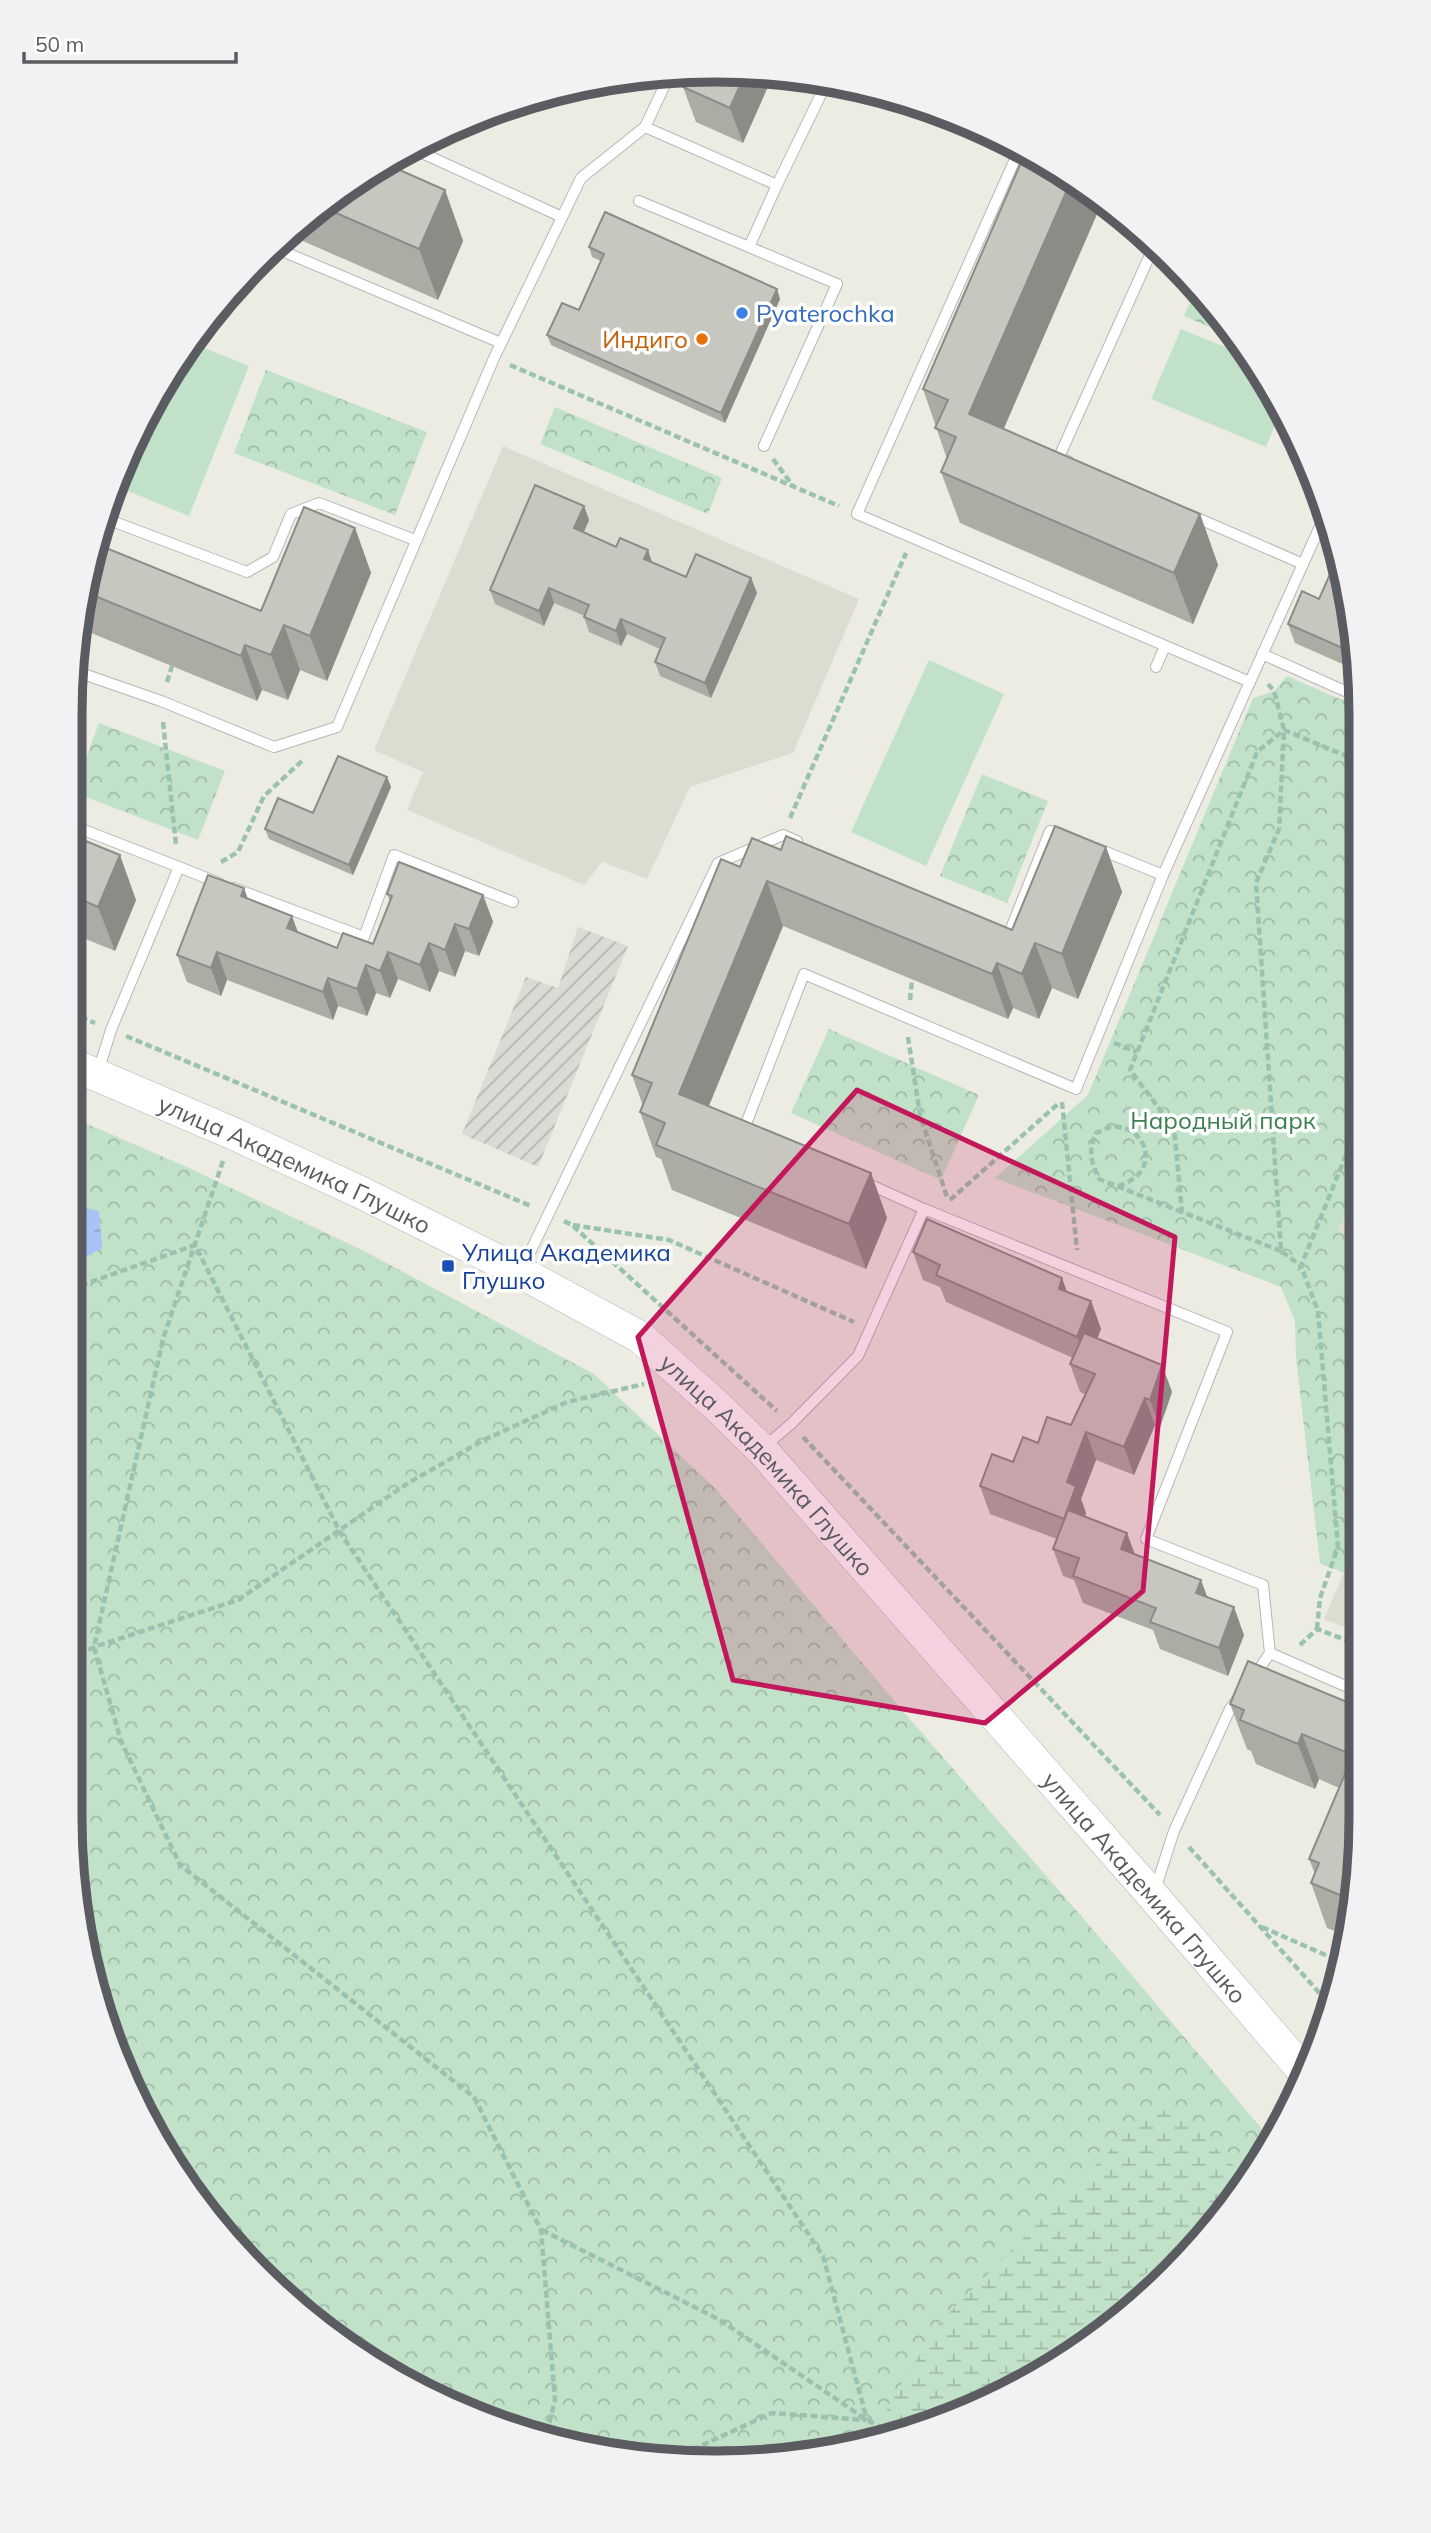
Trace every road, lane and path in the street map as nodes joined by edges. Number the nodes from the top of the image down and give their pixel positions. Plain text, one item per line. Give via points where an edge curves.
1 (665, 85) edge
2 (822, 92) edge
3 (645, 127) junction
4 (424, 154) edge
5 (1015, 158) edge
6 (777, 185) junction
7 (639, 201) dead end
8 (562, 217) junction
9 (749, 247) junction
10 (285, 252) edge
11 (1150, 255) edge
12 (501, 344) junction
13 (494, 358) junction
14 (764, 446) joint
15 (1083, 467) edge
16 (793, 486) junction
17 (1181, 510) edge
18 (857, 514) junction
19 (113, 521) edge
20 (1320, 527) edge
21 (913, 537) junction
22 (415, 540) junction
23 (1303, 564) junction
24 (1165, 646) junction
25 (1262, 654) junction
26 (172, 666) edge
27 (1156, 667) dead end
28 (84, 674) edge
29 (1250, 682) junction
30 (1348, 692) edge
31 (161, 701) junction
32 (337, 727) junction
33 (1284, 730) junction
34 (1349, 757) edge
35 (82, 829) edge
36 (783, 835) junction
37 (1075, 840) edge
38 (1087, 845) edge
39 (807, 846) edge
40 (238, 852) dead end
41 (179, 867) junction
42 (1163, 875) junction
43 (513, 902) dead end
44 (997, 931) edge
45 (912, 980) edge
46 (909, 1018) junction
47 (84, 1070) edge
48 (1076, 1089) junction
49 (1062, 1101) junction
50 (756, 1134) edge
51 (1349, 1148) edge
52 (225, 1154) dead end
53 (852, 1177) edge
54 (1118, 1186) junction
55 (924, 1209) junction
56 (1182, 1212) junction
57 (572, 1225) dead end
58 (195, 1245) junction
59 (1281, 1251) junction
60 (1301, 1266) junction
61 (520, 1272) junction
62 (1079, 1272) junction
63 (82, 1285) edge
64 (870, 1329) junction
65 (644, 1384) dead end
66 (761, 1449) junction
67 (340, 1532) junction
68 (1317, 1629) junction
69 (1349, 1641) edge
70 (94, 1647) junction
71 (1270, 1653) junction
72 (82, 1654) edge
73 (1285, 1660) junction
74 (1349, 1688) edge
75 (1153, 1896) junction
76 (1258, 1925) dead end
77 (1333, 1958) edge
78 (1298, 2065) edge
79 (541, 2230) junction
80 (867, 2420) junction
81 (548, 2428) edge
82 (882, 2428) edge
83 (692, 2450) edge

1 - 3 lane
2 - 6 lane
3 - 6 lane
3 - 8 lane via 581,178
4 - 8 lane
5 - 18 lane
6 - 9 lane
7 - 9 lane
8 - 12 lane
9 - 14 lane via 836,284
10 - 12 lane
11 - 15 lane via 1059,457
12 - 13 lane
13 - 16 path
13 - 22 lane
14 - 16 path
16 - 18 path
17 - 23 lane
18 - 21 lane
19 - 22 lane via 247,572 274,557 291,514 319,503
20 - 23 lane
21 - 24 lane
21 - 36 path
22 - 32 lane
23 - 25 lane
24 - 27 lane
24 - 29 lane
25 - 29 lane
25 - 30 lane
25 - 33 path via 1263,678 1274,691
26 - 31 path
28 - 31 lane
29 - 42 lane
31 - 32 lane via 274,747
31 - 41 path
32 - 40 path via 264,796
33 - 34 path
33 - 56 path via 1257,752 1130,1070 1174,1128
33 - 59 path via 1279,829 1256,883
35 - 41 lane
36 - 39 lane
36 - 61 lane via 718,863
37 - 44 lane via 1050,831 1008,936
38 - 42 lane
41 - 43 lane via 364,937 394,855
41 - 47 lane via 111,1030
42 - 48 lane
45 - 46 path
46 - 48 lane
46 - 49 path via 908,1045 920,1115 948,1202
46 - 50 lane via 804,974 744,1129
47 - 61 street, улица Академика Глушко via 306,1167
48 - 49 path
49 - 62 path
51 - 60 path
52 - 58 path
53 - 55 lane
54 - 54 path via 1099,1179 1091,1163 1090,1146 1096,1133 1112,1127 1130,1129 1143,1141 1147,1156 1141,1172
54 - 56 path
55 - 62 lane
55 - 64 lane
56 - 59 path
57 - 64 path via 669,1240
58 - 63 path
58 - 67 path
58 - 70 path via 163,1339
59 - 60 path
60 - 68 path via 1318,1311 1338,1547 1320,1598
61 - 66 street, улица Академика Глушко via 640,1336
62 - 71 lane via 1227,1332 1146,1539 1263,1585
64 - 66 lane via 858,1356
65 - 67 path via 567,1402 484,1440 408,1483
66 - 75 street, улица Академика Глушко
67 - 70 path via 238,1600
67 - 80 path via 823,2256
68 - 69 path
68 - 73 path
70 - 72 path
70 - 79 path via 121,1741 180,1865 474,2097
71 - 73 lane
71 - 75 lane via 1230,1709 1174,1831
73 - 74 lane
75 - 78 street, улица Академика Глушко
76 - 77 path
79 - 80 path via 720,2320
79 - 81 path via 555,2400
80 - 82 path
80 - 83 path via 772,2413

